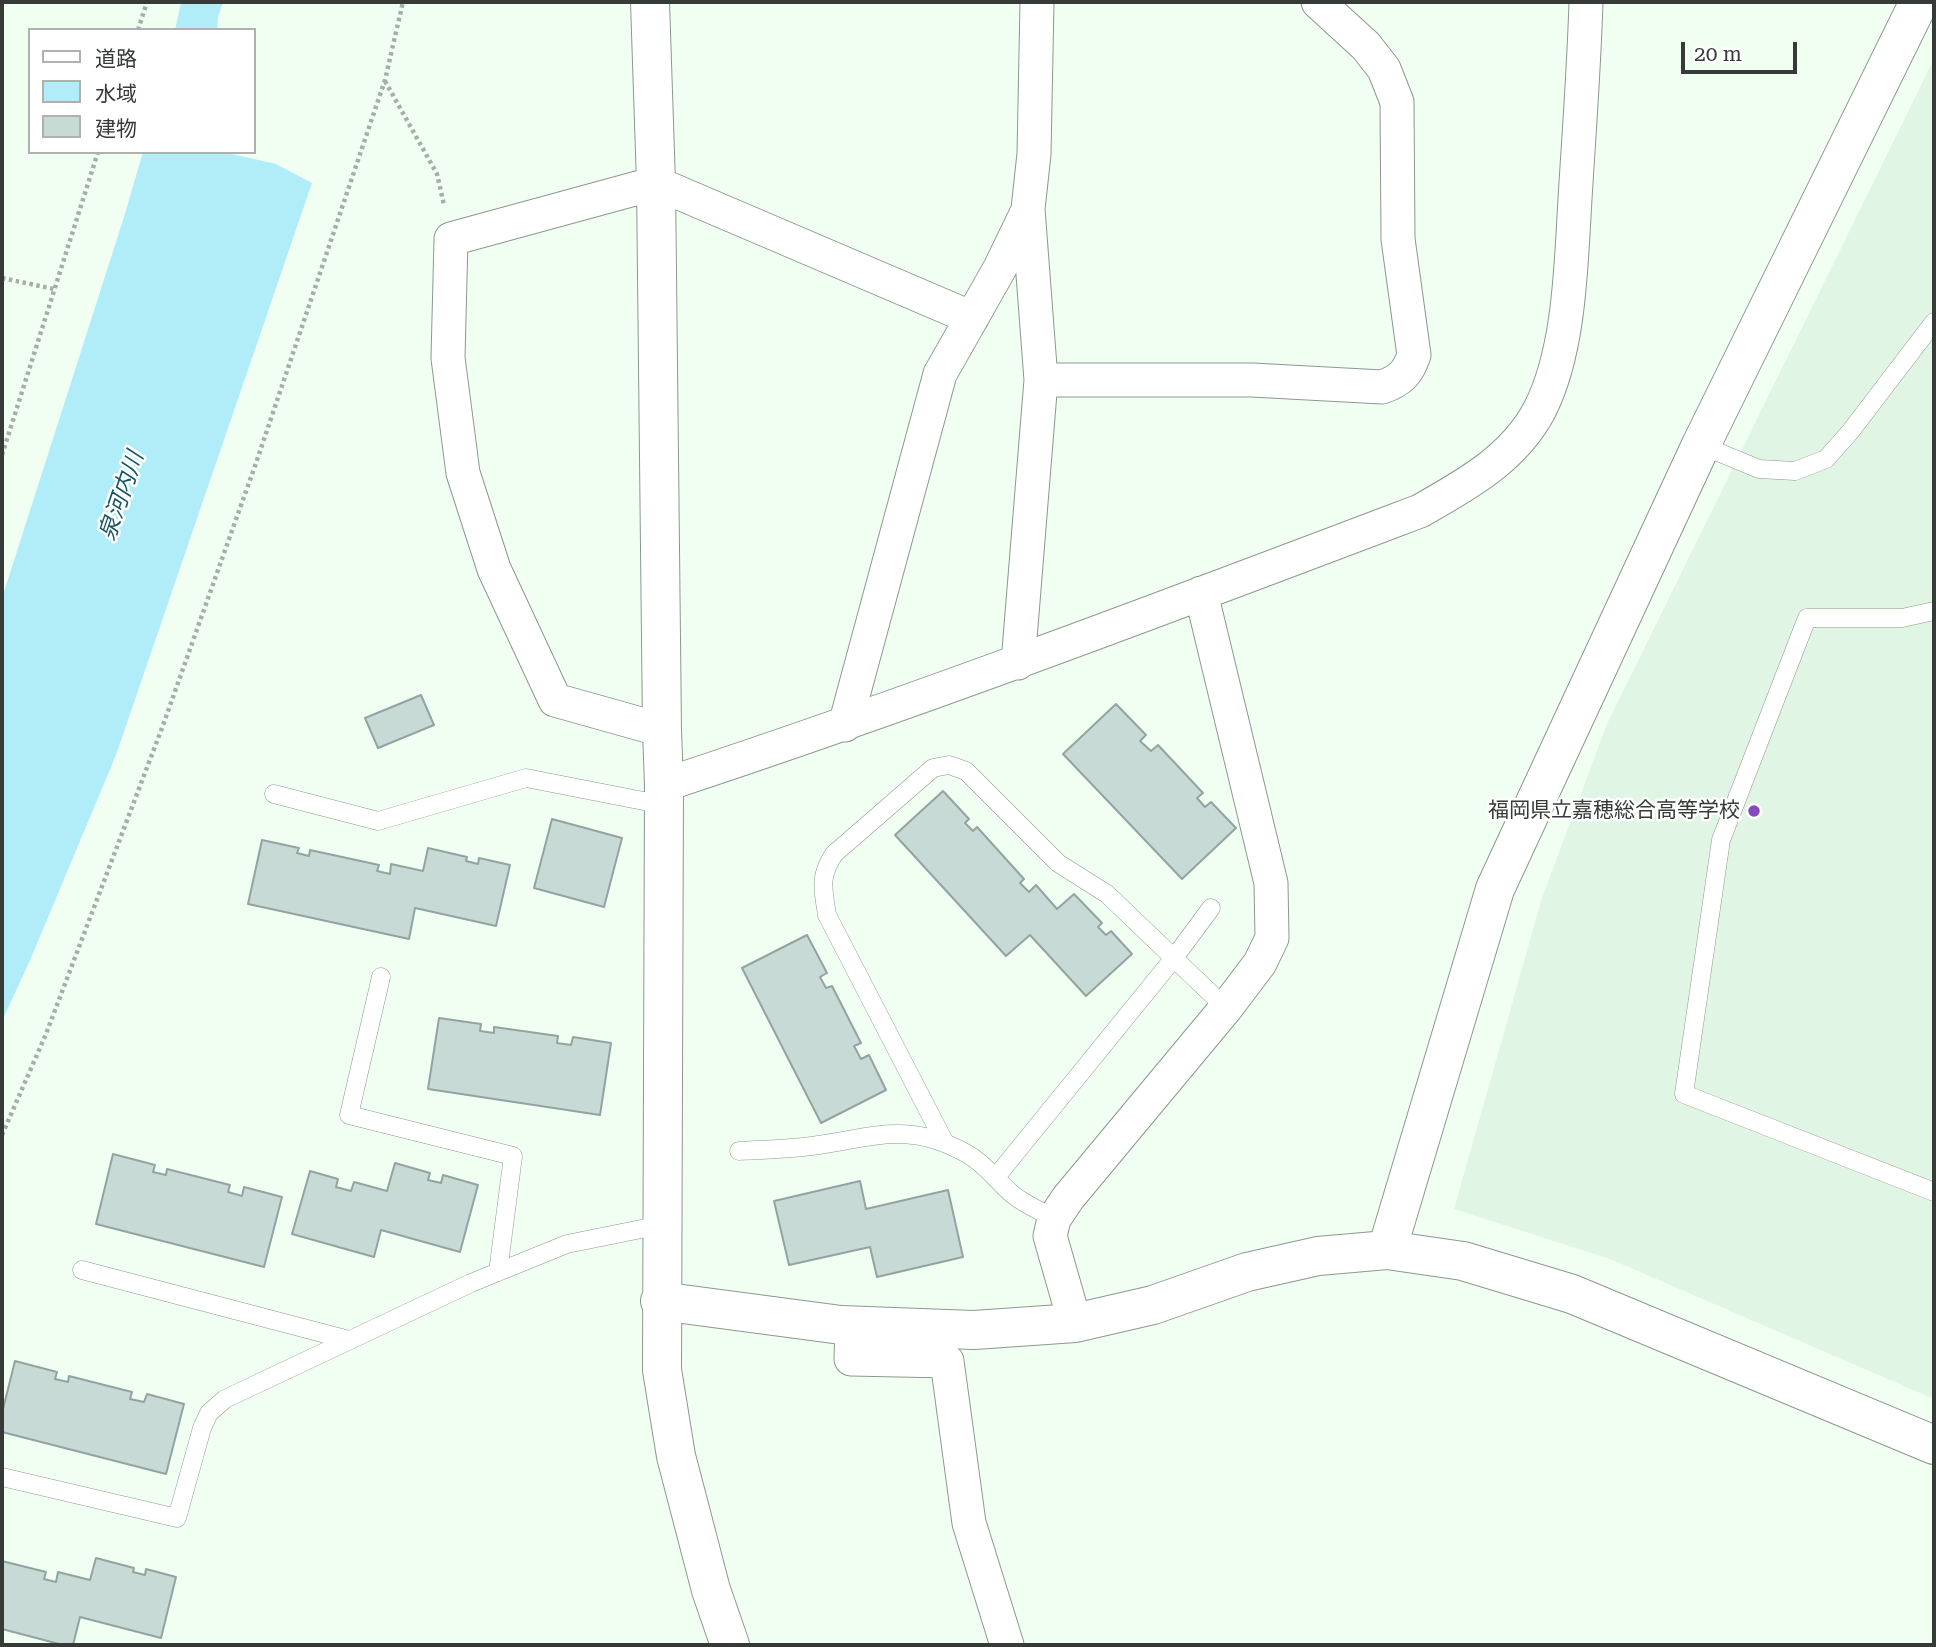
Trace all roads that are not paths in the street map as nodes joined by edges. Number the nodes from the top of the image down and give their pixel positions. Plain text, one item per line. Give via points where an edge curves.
1 (650, 2) edge
2 (1037, 2) edge
3 (1318, 2) edge
4 (1586, 2) edge
5 (1919, 2) edge
6 (656, 183) junction
7 (1028, 209) junction
8 (972, 318) junction
9 (1934, 322) edge
10 (1041, 380) junction
11 (1701, 445) junction
12 (1201, 593) junction
13 (1934, 611) edge
14 (1018, 663) junction
15 (845, 725) junction
16 (662, 730) junction
17 (274, 794) dead end
18 (664, 795) junction
19 (1211, 908) dead end
20 (1174, 958) junction
21 (381, 976) dead end
22 (1226, 1008) junction
23 (945, 1143) junction
24 (739, 1151) dead end
25 (996, 1177) junction
26 (1934, 1192) edge
27 (1054, 1219) junction
28 (661, 1225) junction
29 (1387, 1250) junction
30 (82, 1270) dead end
31 (498, 1272) junction
32 (660, 1301) junction
33 (1075, 1323) junction
34 (852, 1325) junction
35 (349, 1340) junction
36 (1934, 1445) edge
37 (2, 1477) edge
38 (730, 1645) edge
39 (1007, 1645) edge

1 - 6 street
2 - 7 street via 1034,154
3 - 10 street via 1366,46 1384,69 1397,102 1398,239 1414,355 1409,369 1396,382 1382,387 1252,380
4 - 12 street via 1570,289 1557,362 1540,410 1510,451 1469,483 1420,511
5 - 11 street
6 - 8 street
6 - 16 street
6 - 16 street via 451,239 448,358 463,473 494,569 555,701
7 - 8 street
7 - 10 street
8 - 15 street via 940,374
9 - 11 lane via 1826,459 1794,471 1759,469
10 - 14 street
11 - 29 street via 1495,889
12 - 14 street
12 - 22 street via 1272,883 1272,938 1261,963
13 - 26 lane via 1902,618 1807,618 1721,840 1684,1094
14 - 15 street
15 - 18 street
16 - 18 street
17 - 18 lane via 378,821 526,778
18 - 28 street
19 - 20 lane
20 - 22 lane
20 - 23 lane via 1107,894 1058,863 966,771 949,765 933,768 904,791 834,854 824,869 824,892 827,915
20 - 25 lane
21 - 31 lane via 349,1115 513,1156
22 - 27 street
23 - 24 lane via 913,1133 882,1134 804,1147
23 - 25 lane
25 - 27 lane via 1013,1195
27 - 33 street via 1051,1236
28 - 31 lane via 566,1244
28 - 32 street
29 - 33 street via 1318,1256 1247,1272 1153,1306
29 - 36 street via 1463,1261 1572,1294
30 - 35 lane
31 - 35 lane
32 - 34 street
32 - 38 street via 662,1370 676,1457
33 - 34 street via 974,1330
34 - 39 street via 851,1359 947,1361 969,1523
35 - 37 lane via 225,1399 209,1413 177,1518

